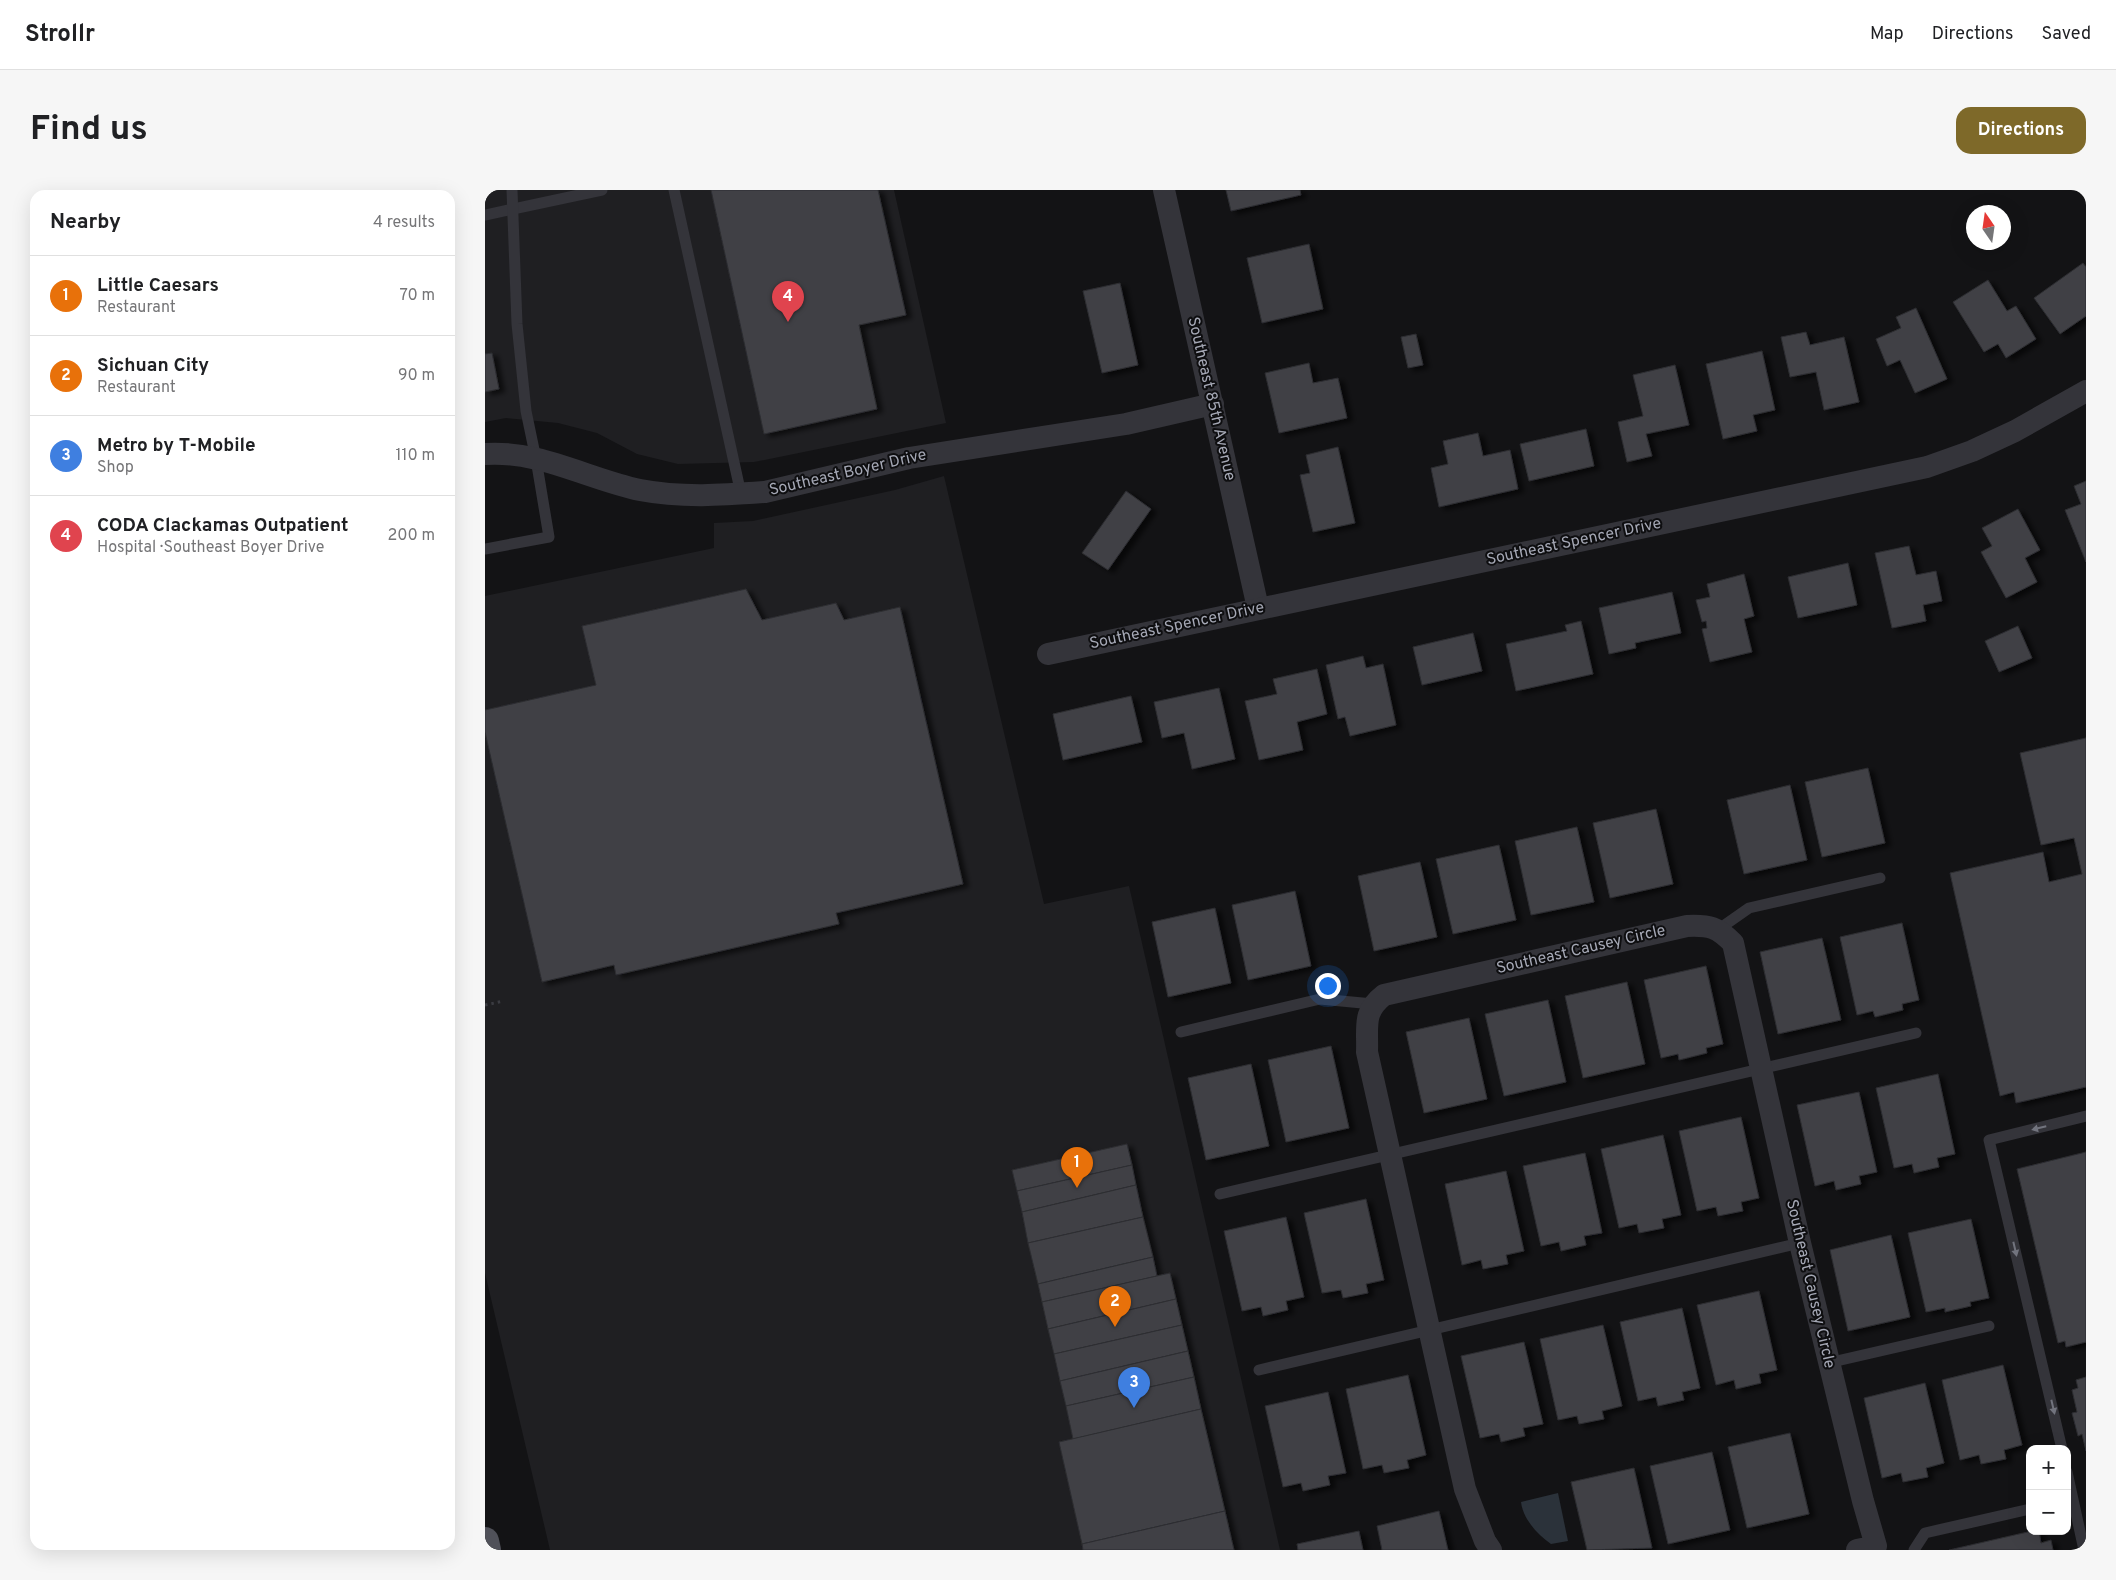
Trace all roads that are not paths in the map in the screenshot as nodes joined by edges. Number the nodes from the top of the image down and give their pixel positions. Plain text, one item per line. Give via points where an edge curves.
1 (512, 190) edge
2 (602, 190) edge
3 (675, 190) edge
4 (1164, 190) edge
5 (513, 209) junction
6 (485, 215) edge
7 (2086, 391) edge
8 (1213, 404) junction
9 (485, 454) edge
10 (536, 459) junction
11 (741, 494) junction
12 (485, 549) edge
13 (1258, 608) junction
14 (1048, 654) dead end
15 (1880, 878) dead end
16 (1719, 929) junction
17 (1373, 1004) junction
18 (1181, 1032) dead end
19 (1916, 1033) dead end
20 (1760, 1069) junction
21 (2086, 1116) edge
22 (1391, 1155) junction
23 (1219, 1194) dead end
24 (1799, 1243) junction
25 (1989, 1326) dead end
26 (1430, 1329) junction
27 (1828, 1363) junction
28 (1259, 1370) dead end
29 (2061, 1445) edge
30 (2071, 1490) edge
31 (2026, 1510) edge
32 (485, 1541) edge
33 (1875, 1549) edge
34 (487, 1550) edge
35 (1491, 1550) edge
36 (1914, 1550) edge
37 (2084, 1550) edge

1 - 5 lane
2 - 5 lane
3 - 11 lane
4 - 8 street, Southeast 85th Avenue
5 - 6 lane
5 - 10 lane via 517,324 526,412
7 - 13 street, Southeast Spencer Drive via 2015,431 1927,467
8 - 11 street, Southeast Boyer Drive via 1126,424 909,458 765,492
8 - 13 street, Southeast 85th Avenue
9 - 10 street, Southeast Boyer Drive
10 - 11 street, Southeast Boyer Drive via 640,490 697,497
10 - 12 lane via 549,537
13 - 14 street, Southeast Spencer Drive
15 - 16 lane via 1749,908
16 - 17 street, Southeast Causey Circle via 1687,926 1383,995
16 - 20 street, Southeast Causey Circle via 1733,943
17 - 18 lane via 1320,999
17 - 22 street via 1368,1015 1367,1052
19 - 20 lane
20 - 22 lane
20 - 24 street, Southeast Causey Circle
21 -> 29 lane via 1989,1140
22 - 23 lane
22 - 26 street
24 - 26 lane
24 - 27 street, Southeast Causey Circle
25 - 27 lane
26 - 28 lane
26 - 35 street via 1465,1489
27 - 33 street, Southeast Causey Circle
30 - 37 lane
31 - 36 lane via 1925,1534
32 - 34 main road

